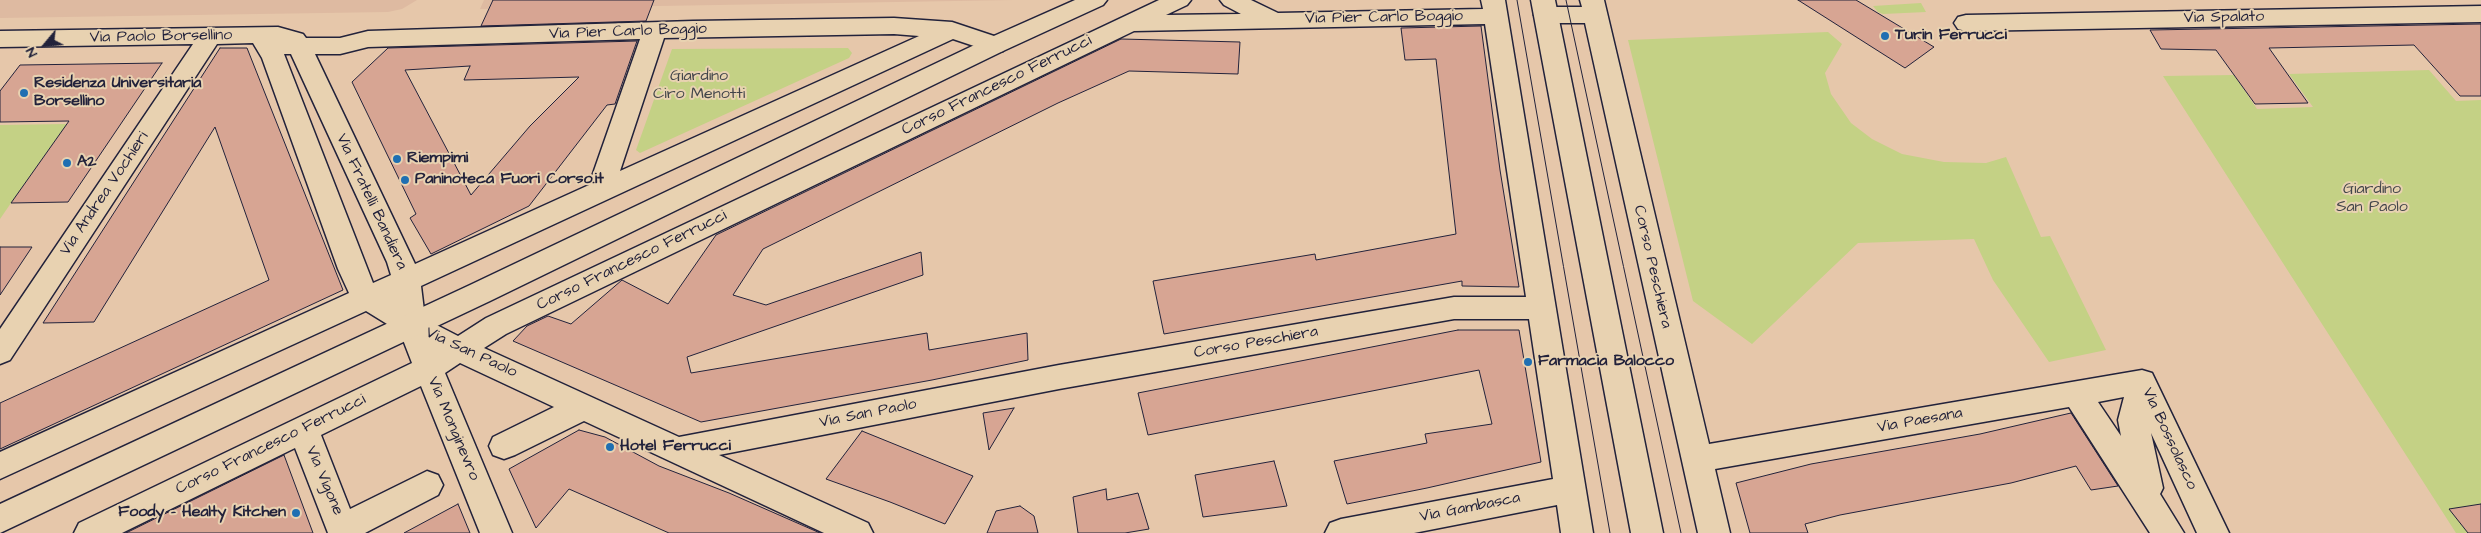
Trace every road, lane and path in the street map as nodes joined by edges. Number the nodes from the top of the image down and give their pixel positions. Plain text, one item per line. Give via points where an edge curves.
1 (1094, 0) edge
2 (1179, 0) edge
3 (1232, 0) edge
4 (1593, 7) edge
5 (1494, 8) edge
6 (1544, 8) edge
7 (2481, 14) edge
8 (1273, 20) junction
9 (1966, 23) dead end
10 (1128, 24) junction
11 (952, 30) junction
12 (654, 32) junction
13 (211, 36) junction
14 (0, 40) edge
15 (277, 41) junction
16 (995, 45) junction
17 (600, 190) junction
18 (406, 279) junction
19 (367, 297) junction
20 (1542, 306) junction
21 (411, 325) junction
22 (460, 350) junction
23 (0, 352) edge
24 (428, 369) junction
25 (1059, 377) joint
26 (2142, 382) junction
27 (2076, 393) junction
28 (585, 406) junction
29 (303, 429) junction
30 (504, 446) dead end
31 (677, 450) junction
32 (1696, 459) junction
33 (0, 466) edge
34 (427, 485) dead end
35 (1570, 489) junction
36 (0, 519) edge
37 (2160, 521) edge
38 (344, 530) edge
39 (90, 533) edge
40 (496, 533) edge
41 (857, 533) edge
42 (1341, 533) edge
43 (1577, 533) edge
44 (1647, 533) edge
45 (1714, 533) edge
46 (2213, 533) edge

1 - 16 street
2 - 10 street, Corso Francesco Ferrucci
3 - 8 street, Via Pier Carlo Boggio
4 - 6 street
4 - 32 street, Corso Peschiera
5 - 8 street, Via Pier Carlo Boggio
5 - 20 street
6 - 44 street
7 - 9 street, Via Spalato
8 - 10 street, Via Pier Carlo Boggio
10 - 22 street, Corso Francesco Ferrucci via 496,326
11 - 12 street, Via Pier Carlo Boggio via 894,26
11 - 16 street, Via Pier Carlo Boggio
11 - 17 street
12 - 15 street, Via Pier Carlo Boggio via 368,39 340,46
12 - 17 street
13 - 14 street, Via Paolo Borsellino
13 - 15 street, Via Paolo Borsellino
13 - 23 street, Via Andrea Vochieri
15 - 18 street, Via Fratelli Bandiera via 401,262
15 - 19 street via 352,269
16 - 21 street
17 - 18 street
18 - 19 street
18 - 21 street, Via Fratelli Bandiera
19 - 21 street
19 - 33 street
20 - 25 street, Corso Peschiera via 1454,308
20 - 35 street
21 - 22 street, Via San Paolo
21 - 24 street, Via Monginevro
21 - 36 street
22 - 24 street, Corso Francesco Ferrucci
22 - 28 street, Via San Paolo
24 - 29 street, Corso Francesco Ferrucci
24 - 40 street, Via Monginevro
25 - 31 street, Via San Paolo
26 - 27 street, Via Paesana
26 - 37 street, Via Bossolasco via 2133,420 2138,451
26 - 46 street, Via Bossolasco
27 - 32 street, Via Paesana
27 - 37 street, Via Bossolasco
28 - 30 street
28 - 31 street, Via San Paolo
29 - 38 street, Via Vigone
29 - 39 street, Corso Francesco Ferrucci
31 - 41 street, Via San Paolo
32 - 45 street, Corso Peschiera
34 - 38 street
35 - 42 street, Via Gambasca
35 - 43 street

